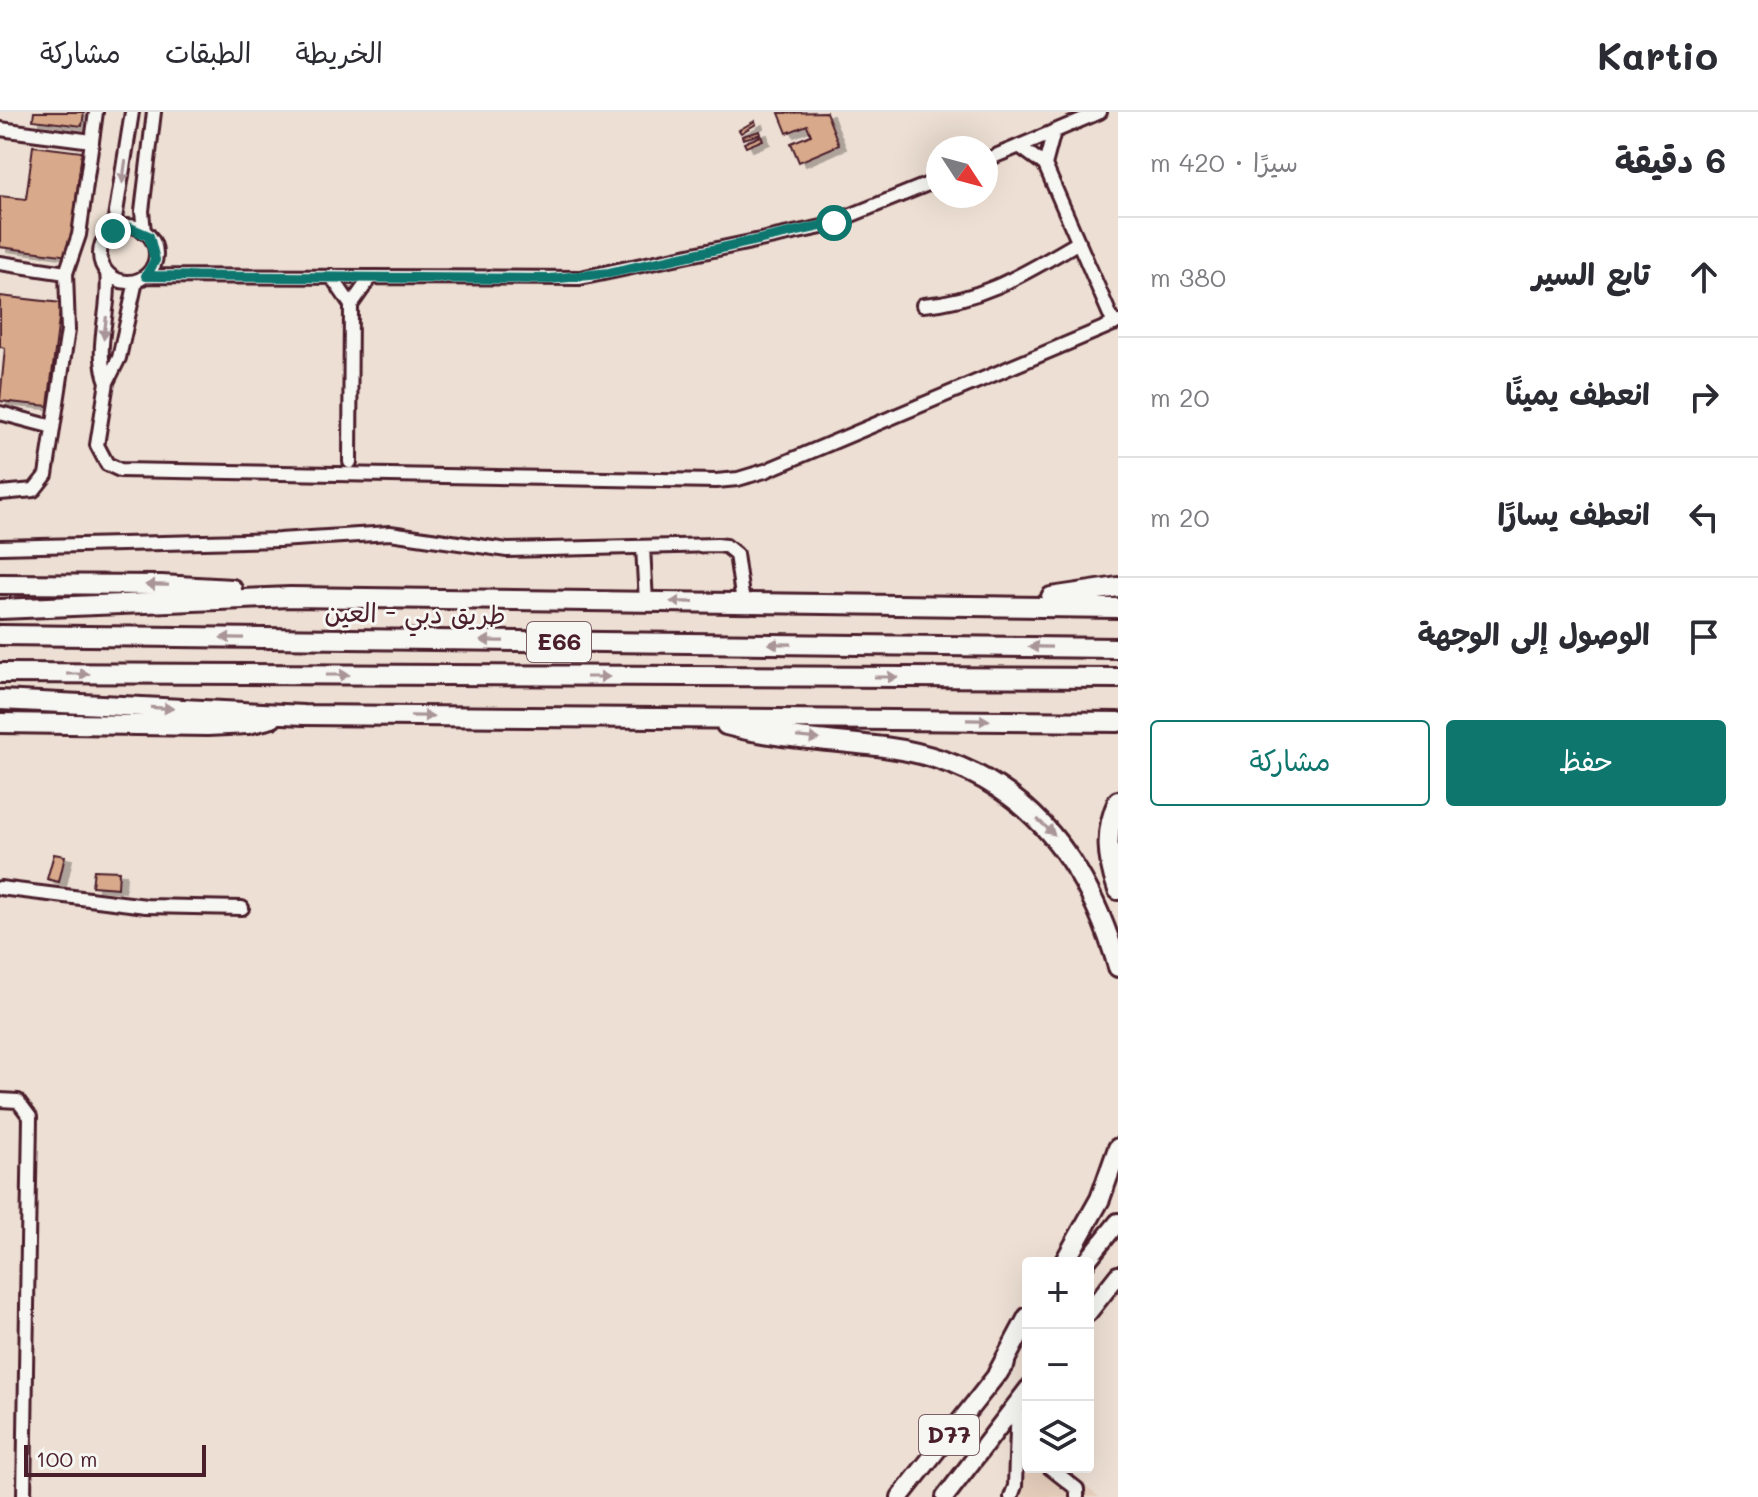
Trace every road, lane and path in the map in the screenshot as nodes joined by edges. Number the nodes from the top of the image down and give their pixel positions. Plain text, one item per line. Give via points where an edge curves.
1 (96, 112) edge
2 (132, 112) edge
3 (154, 112) edge
4 (1100, 112) edge
5 (0, 129) edge
6 (1054, 131) junction
7 (92, 141) junction
8 (1019, 146) junction
9 (998, 155) edge
10 (1045, 165) junction
11 (926, 185) edge
12 (113, 231) junction
13 (144, 232) junction
14 (1079, 242) junction
15 (0, 263) edge
16 (66, 273) junction
17 (107, 273) junction
18 (331, 276) junction
19 (141, 278) junction
20 (370, 278) junction
21 (351, 305) junction
22 (923, 305) dead end
23 (1116, 323) edge
24 (107, 382) junction
25 (0, 413) edge
26 (53, 427) junction
27 (350, 462) dead end
28 (0, 493) edge
29 (0, 547) edge
30 (643, 547) junction
31 (0, 584) edge
32 (1118, 587) edge
33 (290, 597) junction
34 (646, 602) junction
35 (743, 603) junction
36 (984, 605) junction
37 (1118, 608) edge
38 (0, 609) edge
39 (0, 635) edge
40 (1118, 648) edge
41 (0, 673) edge
42 (1118, 678) edge
43 (0, 700) edge
44 (283, 714) junction
45 (704, 719) junction
46 (1118, 722) edge
47 (0, 723) edge
48 (1118, 801) edge
49 (0, 888) edge
50 (1118, 890) edge
51 (242, 908) dead end
52 (1118, 967) edge
53 (2, 1100) edge
54 (1118, 1148) edge
55 (1118, 1222) edge
56 (1067, 1257) edge
57 (1090, 1257) edge
58 (1118, 1275) edge
59 (1094, 1305) edge
60 (1022, 1328) edge
61 (1022, 1343) edge
62 (998, 1373) junction
63 (1022, 1397) edge
64 (1022, 1401) edge
65 (1016, 1442) junction
66 (1022, 1446) edge
67 (1057, 1473) edge
68 (1015, 1478) junction
69 (24, 1497) edge
70 (900, 1497) edge
71 (945, 1497) edge
72 (1005, 1497) edge
73 (1011, 1497) edge
74 (1077, 1497) edge

1 - 7 street
2 -> 12 street
3 - 13 street
4 - 6 street
5 - 7 street
6 - 8 street
6 - 10 street
7 - 16 street via 79,235
8 - 9 street
8 - 10 street
10 - 14 street
11 - 20 street via 822,227 594,276
12 - 13 street via 128,227
12 - 17 street via 101,246
13 - 19 street via 155,260
14 - 22 street via 995,289 960,301
14 - 23 street
15 - 16 street
16 - 26 street via 68,330
17 - 19 street via 121,281
17 -> 24 street via 101,355
18 - 19 street
18 - 20 street
18 - 21 street
19 - 24 street
20 - 21 street
21 - 27 street
23 - 24 street via 770,469 716,481 128,472 107,464 97,445
25 - 26 street
26 - 28 street via 41,484 29,492
29 - 30 street via 390,533 507,550
30 - 34 street
30 - 35 street via 732,549
33 -> 31 highway via 161,585
32 - 36 highway
33 - 34 highway
33 - 38 highway
35 -> 34 highway
35 - 36 highway
36 - 37 highway
40 -> 39 highway, طريق دبي - العين / E66
41 -> 42 highway, E66
43 -> 44 highway
44 -> 45 highway
44 - 47 highway via 227,725
45 -> 46 highway
45 -> 52 highway via 748,731 913,752 991,784 1053,833 1070,855 1096,903
48 - 50 highway via 1108,853
49 - 51 street via 146,906
53 - 69 street via 18,1101 28,1110
54 - 56 highway via 1100,1199
55 - 57 main road
58 - 59 main road
60 - 62 highway
61 - 62 main road, D77
62 - 70 main road, D77
63 - 71 main road, D77
64 - 65 street
65 - 66 street
65 - 68 street
67 - 74 street via 1077,1489
68 - 72 street
68 - 73 street

